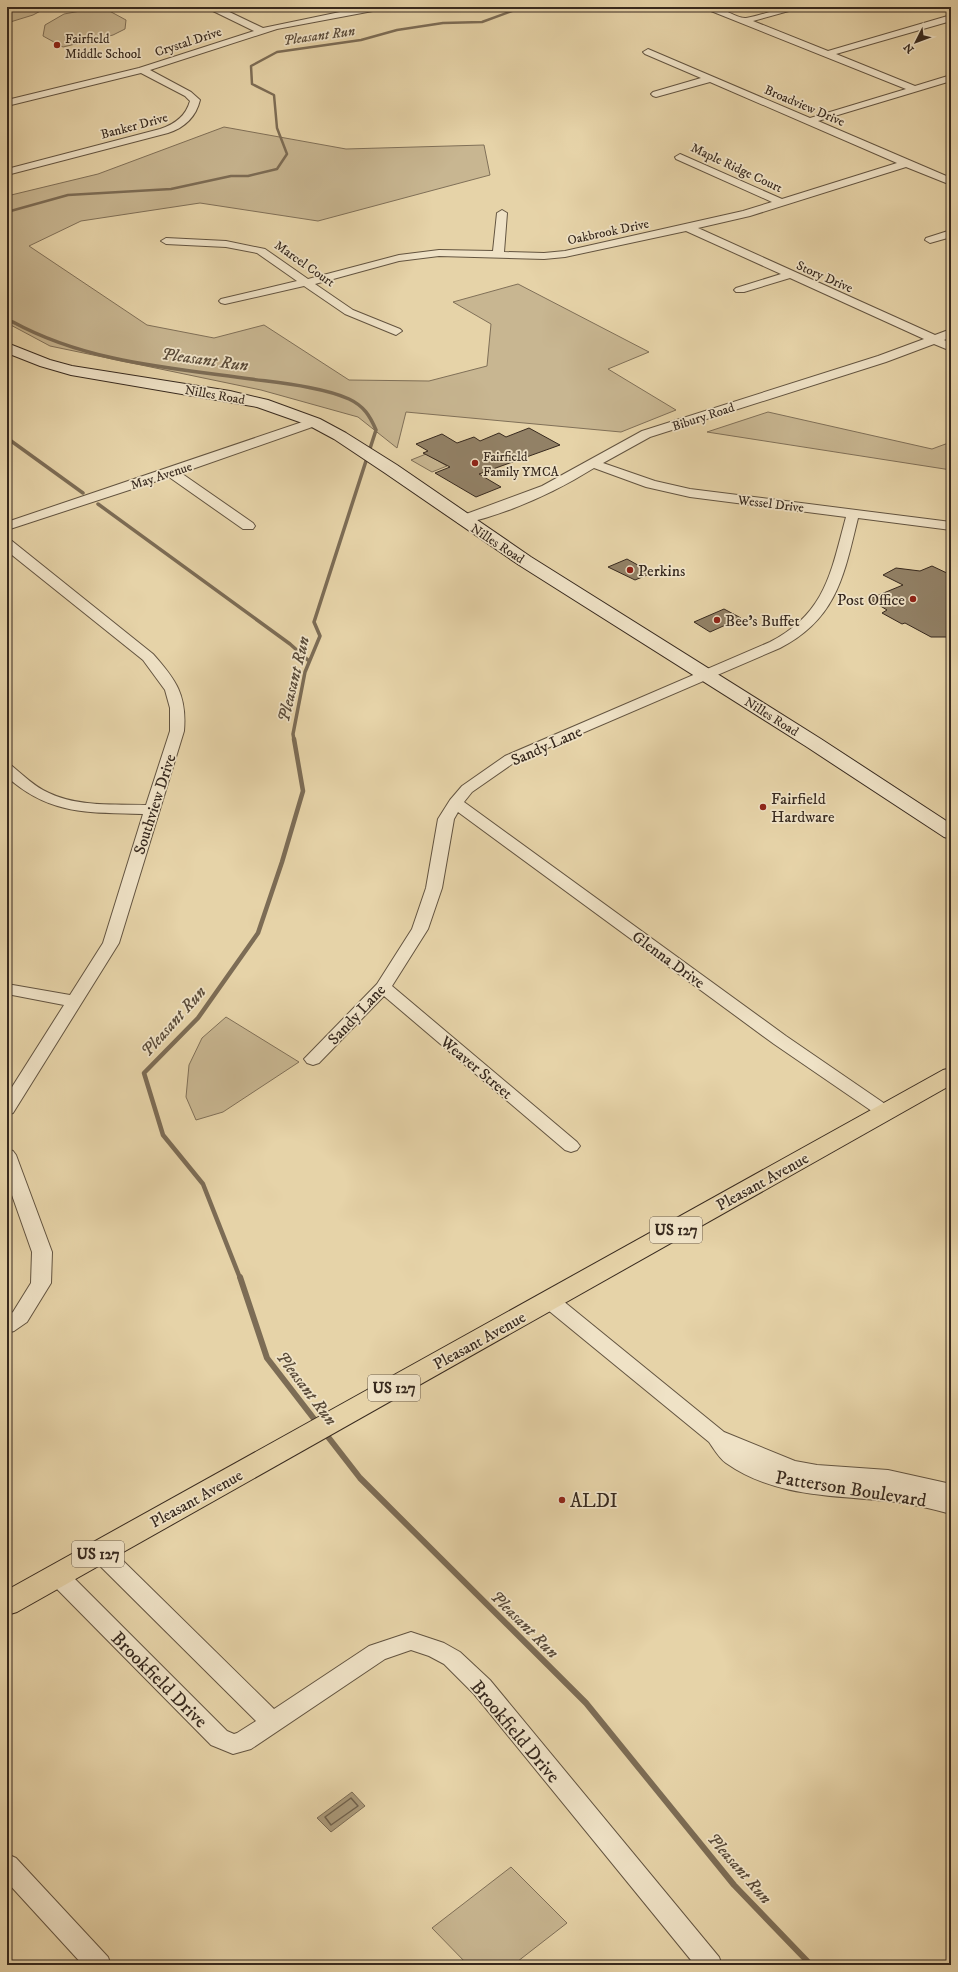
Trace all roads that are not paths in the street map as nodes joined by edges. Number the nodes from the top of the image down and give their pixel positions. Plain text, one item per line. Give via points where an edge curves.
1 (378, 7) edge
2 (793, 7) edge
3 (216, 9) dead end
4 (714, 9) dead end
5 (951, 18) edge
6 (744, 21) junction
7 (262, 31) junction
8 (648, 52) dead end
9 (827, 54) junction
10 (142, 70) junction
11 (951, 78) edge
12 (710, 79) junction
13 (915, 89) junction
14 (656, 94) dead end
15 (7, 103) edge
16 (810, 121) junction
17 (680, 157) dead end
18 (907, 163) junction
19 (7, 172) edge
20 (951, 182) edge
21 (782, 204) junction
22 (502, 213) dead end
23 (689, 228) junction
24 (951, 233) edge
25 (930, 240) dead end
26 (166, 241) dead end
27 (498, 253) junction
28 (789, 275) junction
29 (308, 282) junction
30 (740, 290) dead end
31 (225, 301) dead end
32 (396, 331) dead end
33 (951, 333) edge
34 (934, 340) junction
35 (951, 347) edge
36 (7, 348) edge
37 (314, 422) junction
38 (594, 464) junction
39 (171, 472) junction
40 (853, 513) junction
41 (463, 520) junction
42 (7, 526) edge
43 (248, 526) dead end
44 (951, 526) edge
45 (7, 544) edge
46 (706, 674) junction
47 (7, 769) edge
48 (455, 803) junction
49 (152, 810) junction
50 (951, 833) edge
51 (383, 988) junction
52 (7, 989) edge
53 (74, 1001) junction
54 (313, 1059) dead end
55 (951, 1075) edge
56 (7, 1109) edge
57 (885, 1112) junction
58 (571, 1146) dead end
59 (7, 1155) edge
60 (550, 1301) junction
61 (7, 1326) edge
62 (716, 1437) junction
63 (951, 1492) edge
64 (951, 1506) edge
65 (100, 1552) junction
66 (58, 1576) junction
67 (7, 1604) edge
68 (272, 1722) junction
69 (7, 1865) edge
70 (99, 1965) edge
71 (710, 1965) edge

1 - 7 street, Crystal Drive
2 - 6 street
3 - 7 street
4 - 6 street
5 - 9 street
6 - 9 street
7 - 10 street, Crystal Drive
8 - 12 street, Broadview Drive
9 - 13 street
10 - 15 street, Crystal Drive
10 - 19 street, Banker Drive via 195,100 179,126
11 - 13 street
12 - 14 street
12 - 16 street, Broadview Drive
13 - 16 street
16 - 18 street, Broadview Drive
17 - 21 street, Maple Ridge Court
18 - 20 street, Broadview Drive
18 - 21 street, Oakbrook Drive
21 - 23 street, Oakbrook Drive
22 - 27 street
23 - 27 street, Oakbrook Drive via 564,254 544,256
23 - 28 street, Story Drive
24 - 25 street
26 - 29 street, Marcel Court via 246,246 261,251
27 - 29 street, Oakbrook Drive via 439,253 399,258
28 - 30 street
28 - 34 street, Story Drive
29 - 31 street, Oakbrook Drive
29 - 32 street, Marcel Court via 354,315
33 - 34 street, Bibury Road
34 - 35 street, Story Drive
34 - 38 street, Bibury Road via 646,434
36 - 37 street, Nilles Road via 71,370 230,396 262,403
37 - 39 street, May Avenue
37 - 41 street, Nilles Road via 391,469
38 - 40 street, Wessel Drive via 651,484 690,493
38 - 41 street, Bibury Road via 547,489
39 - 42 street, May Avenue
39 - 43 street
40 - 44 street, Wessel Drive
40 - 46 street, Sandy Lane via 830,591 812,619 785,640
41 - 46 street, Nilles Road
45 - 49 street, Southview Drive via 148,657 167,679 177,699 177,731
46 - 48 street, Sandy Lane via 510,759 477,781
46 - 50 street, Nilles Road
47 - 49 street via 26,786 52,799 73,805
48 - 51 street, Sandy Lane via 446,819 434,888 420,929
48 - 57 street, Glenna Drive via 780,1040
49 - 53 street, Southview Drive via 111,943
51 - 54 street, Sandy Lane
51 - 58 street, Weaver Street
52 - 53 street
53 - 56 street, Southview Drive
55 - 57 main road, Pleasant Avenue / US 127
57 - 60 main road, Pleasant Avenue / US 127
59 - 61 street via 42,1252 41,1283 20,1317
60 - 62 street, Patterson Boulevard
60 - 65 main road, Pleasant Avenue / US 127
62 - 63 street, Patterson Boulevard via 792,1468 817,1473 888,1478
62 - 64 street, Patterson Boulevard via 733,1457 753,1470 776,1479 799,1484 921,1497
65 - 66 main road, Pleasant Avenue / US 127
65 - 68 street
66 - 67 main road, Pleasant Avenue / US 127
66 - 68 street, Brookfield Drive via 219,1738 227,1743 243,1742
68 - 71 street, Brookfield Drive via 377,1652 411,1641 436,1649 452,1658 482,1687
69 - 70 street

